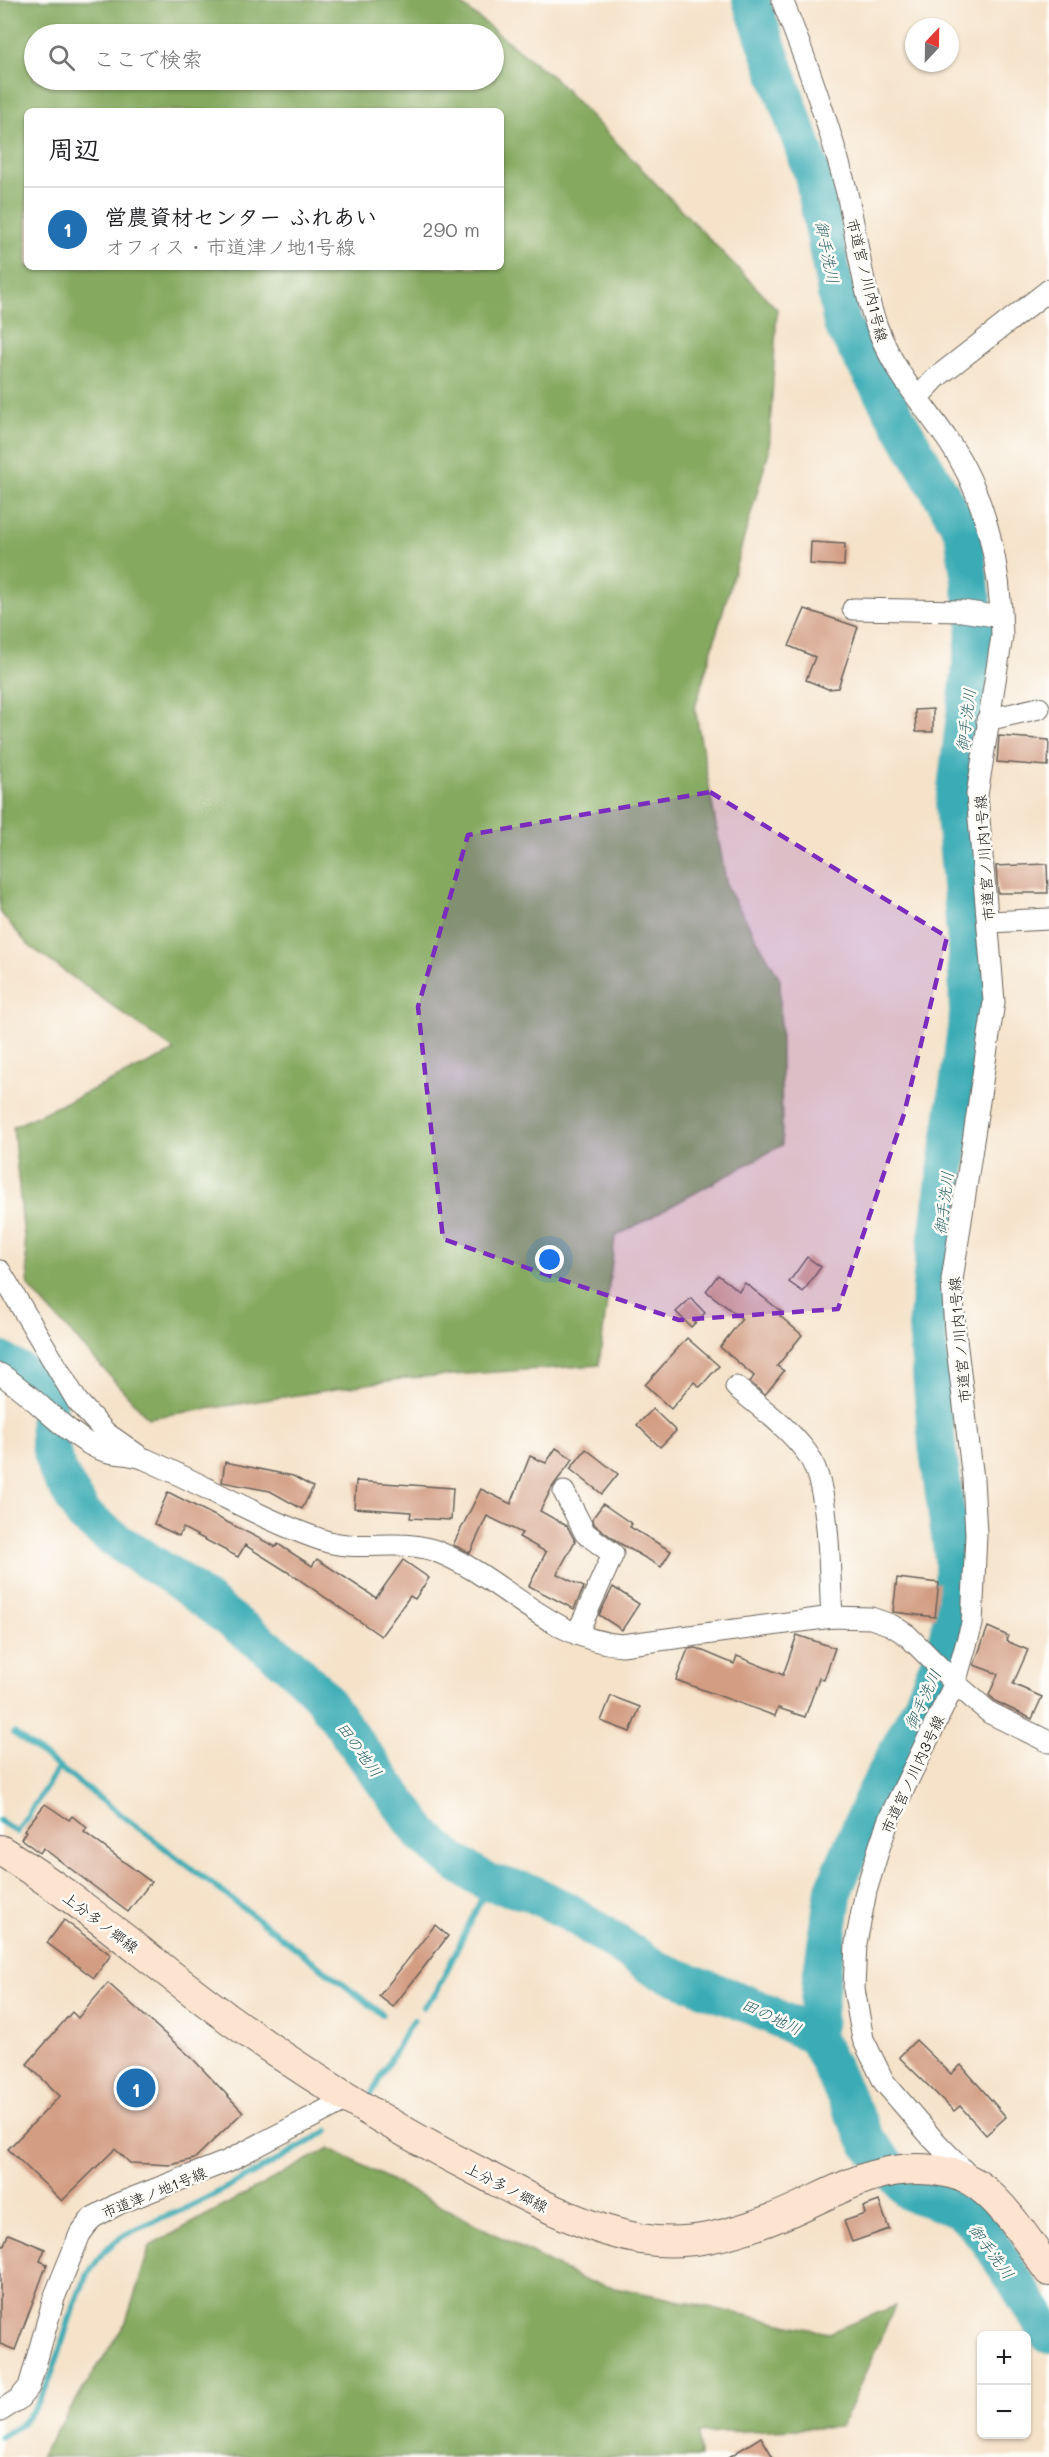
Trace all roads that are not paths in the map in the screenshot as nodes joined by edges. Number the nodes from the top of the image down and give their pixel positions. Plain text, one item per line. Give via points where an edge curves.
1 (782, 0) edge
2 (1049, 290) edge
3 (917, 398) junction
4 (853, 609) dead end
5 (994, 615) junction
6 (1039, 708) dead end
7 (987, 720) junction
8 (1049, 919) edge
9 (989, 922) junction
10 (0, 1271) edge
11 (0, 1374) edge
12 (736, 1387) dead end
13 (142, 1458) junction
14 (564, 1492) dead end
15 (832, 1617) junction
16 (577, 1634) junction
17 (951, 1679) junction
18 (1049, 1742) edge
19 (0, 1850) edge
20 (347, 2099) junction
21 (977, 2183) junction
22 (1049, 2271) edge
23 (0, 2411) edge

1 - 3 street, 市道宮ノ川内1号線 via 829,127 876,323 895,368
2 - 3 street via 937,377
3 - 5 street, 市道宮ノ川内1号線 via 950,444 976,492 989,534
4 - 5 street
5 - 7 street, 市道宮ノ川内1号線 via 1002,636
6 - 7 street
7 - 9 street, 市道宮ノ川内1号線 via 977,795
8 - 9 street
9 - 17 street, 市道宮ノ川内1号線 via 994,1002 952,1280 976,1534 972,1624
10 - 13 street via 77,1401 106,1433
11 - 13 street via 62,1425 105,1453
12 - 15 street via 794,1438 817,1471
13 - 16 street via 258,1516 324,1542 406,1545 436,1551
14 - 16 street via 585,1533 613,1554
15 - 16 street via 622,1646
15 - 17 street via 871,1618 891,1625 924,1649
17 - 18 street via 990,1713
17 - 21 street, 市道宮ノ川内3号線 via 880,1845 856,1943 854,1989 863,2039 884,2082
19 - 20 main road, 上分多ノ郷線 via 107,1924 238,2026
20 - 21 main road, 上分多ノ郷線 via 412,2138 555,2211 643,2240 688,2241 719,2236 781,2215 857,2178 892,2170 938,2170
20 - 23 street, 市道津ノ地1号線 via 228,2161 120,2203 92,2218 80,2234 54,2298 29,2387
21 - 22 main road, 上分多ノ郷線

